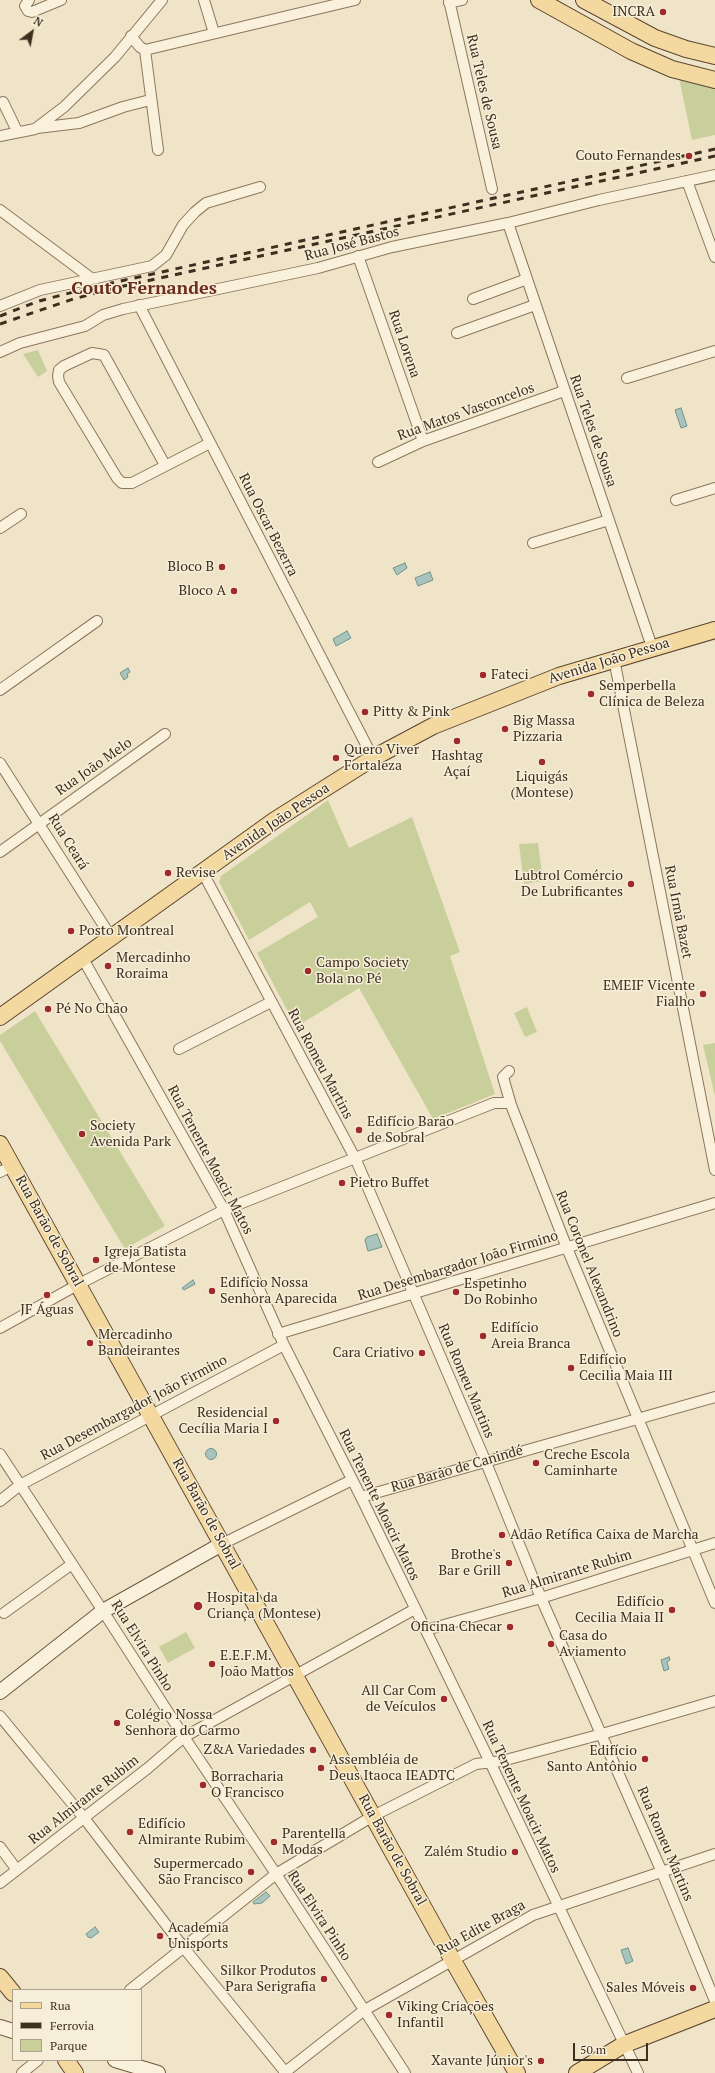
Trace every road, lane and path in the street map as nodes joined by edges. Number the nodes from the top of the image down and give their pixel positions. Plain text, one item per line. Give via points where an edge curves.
1 (28, 0) edge
2 (61, 0) edge
3 (162, 0) edge
4 (204, 0) edge
5 (355, 0) edge
6 (462, 0) edge
7 (539, 0) edge
8 (584, 0) edge
9 (449, 2) edge
10 (214, 33) junction
11 (132, 36) junction
12 (145, 50) junction
13 (715, 56) edge
14 (715, 80) edge
15 (150, 100) junction
16 (3, 102) dead end
17 (35, 129) junction
18 (17, 131) junction
19 (0, 136) edge
20 (158, 150) dead end
21 (715, 174) edge
22 (687, 181) junction
23 (260, 187) dead end
24 (492, 189) dead end
25 (0, 210) edge
26 (508, 223) junction
27 (358, 256) junction
28 (715, 257) edge
29 (91, 278) junction
30 (527, 279) junction
31 (473, 300) dead end
32 (139, 305) junction
33 (536, 305) junction
34 (0, 306) edge
35 (457, 333) dead end
36 (715, 351) edge
37 (0, 352) edge
38 (627, 378) dead end
39 (564, 391) junction
40 (423, 440) junction
41 (210, 443) junction
42 (378, 462) dead end
43 (165, 465) junction
44 (715, 488) edge
45 (676, 500) dead end
46 (21, 514) dead end
47 (609, 520) junction
48 (0, 528) edge
49 (534, 543) dead end
50 (97, 621) dead end
51 (715, 630) edge
52 (652, 647) junction
53 (614, 659) junction
54 (0, 690) edge
55 (165, 734) dead end
56 (374, 758) junction
57 (0, 763) edge
58 (39, 823) junction
59 (0, 852) edge
60 (203, 873) junction
61 (111, 937) junction
62 (82, 957) junction
63 (271, 1002) junction
64 (0, 1017) edge
65 (179, 1049) dead end
66 (509, 1072) dead end
67 (511, 1105) junction
68 (0, 1144) edge
69 (356, 1160) junction
70 (6, 1169) edge
71 (715, 1170) edge
72 (715, 1203) edge
73 (224, 1210) junction
74 (567, 1248) junction
75 (79, 1284) junction
76 (413, 1294) junction
77 (0, 1328) edge
78 (278, 1334) junction
79 (284, 1345) junction
80 (715, 1396) edge
81 (151, 1415) junction
82 (638, 1417) junction
83 (0, 1454) edge
84 (485, 1460) junction
85 (352, 1480) junction
86 (20, 1485) junction
87 (361, 1497) junction
88 (0, 1500) edge
89 (222, 1544) junction
90 (715, 1544) edge
91 (692, 1550) junction
92 (72, 1564) junction
93 (542, 1598) junction
94 (715, 1603) edge
95 (415, 1609) junction
96 (103, 1611) junction
97 (4, 1613) dead end
98 (426, 1630) junction
99 (294, 1675) junction
100 (0, 1692) edge
101 (715, 1701) edge
102 (0, 1716) edge
103 (602, 1734) junction
104 (184, 1738) junction
105 (490, 1762) junction
106 (373, 1816) junction
107 (84, 1818) junction
108 (0, 1847) edge
109 (715, 1854) edge
110 (18, 1870) junction
111 (661, 1870) junction
112 (276, 1874) junction
113 (0, 1883) edge
114 (557, 1906) junction
115 (184, 1948) junction
116 (452, 1959) junction
117 (0, 1977) edge
118 (131, 1989) edge
119 (12, 1992) edge
120 (715, 2001) edge
121 (715, 2009) edge
122 (364, 2011) junction
123 (0, 2027) edge
124 (12, 2031) edge
125 (624, 2045) junction
126 (37, 2061) edge
127 (67, 2061) edge
128 (118, 2061) edge
129 (22, 2073) edge
130 (75, 2073) edge
131 (158, 2073) edge
132 (285, 2073) edge
133 (405, 2073) edge
134 (517, 2073) edge
135 (577, 2073) edge
136 (638, 2073) edge

1 - 2 street via 25,6 32,12
3 - 11 street
4 - 10 street
5 - 10 street
6 - 9 street
7 - 14 main road via 631,51 672,69
8 - 13 main road via 655,38
9 - 24 street, Rua Teles de Sousa
10 - 12 street
11 - 12 street
11 - 17 street via 73,99
12 - 15 street
15 - 17 street via 79,123
15 - 20 street
16 - 18 street
17 - 18 street
18 - 19 street
21 - 22 street, Rua José Bastos
22 - 26 street, Rua José Bastos
22 - 28 street
23 - 29 street via 206,203 184,225 166,255 152,266
25 - 29 street
26 - 27 street, Rua José Bastos
26 - 30 street, Rua Teles de Sousa
27 - 32 street, Rua José Bastos via 318,268
27 - 40 street, Rua Lorena
29 - 34 street via 40,290
30 - 31 street
30 - 33 street, Rua Teles de Sousa
32 - 37 street, Rua José Bastos via 103,315 85,326 20,343
32 - 41 street, Rua Oscar Bezerra via 194,402
33 - 35 street
33 - 39 street, Rua Teles de Sousa
36 - 38 street
39 - 40 street, Rua Matos Vasconcelos
39 - 47 street, Rua Teles de Sousa
40 - 42 street, Rua Matos Vasconcelos
41 - 43 street
41 - 56 street, Rua Oscar Bezerra
43 - 43 street via 132,483 122,483 59,382 59,370 92,353 104,355
44 - 45 street
46 - 48 street
47 - 49 street
47 - 52 street, Rua Teles de Sousa
50 - 54 street
51 - 52 main road, Avenida João Pessoa
52 - 53 main road, Avenida João Pessoa
53 - 56 main road, Avenida João Pessoa via 544,681 432,726
53 - 71 street, Rua Irmã Bazet
55 - 58 street, Rua João Melo
56 - 60 main road, Avenida João Pessoa via 275,820
57 - 58 street, Rua Ceará
58 - 59 street, Rua João Melo
58 - 61 street, Rua Ceará
60 - 61 main road, Avenida João Pessoa
60 - 63 street, Rua Romeu Martins
61 - 62 main road, Avenida João Pessoa
62 - 64 main road, Avenida João Pessoa
62 - 73 street, Rua Tenente Moacir Matos
63 - 65 street
63 - 69 street, Rua Romeu Martins
66 - 67 street, Rua Coronel Alexandrino via 503,1077
67 - 69 street via 503,1102 494,1104
67 - 74 street, Rua Coronel Alexandrino
68 - 70 main road, Rua Barão de Sobral
69 - 73 street
69 - 76 street, Rua Romeu Martins
70 - 75 main road, Rua Barão de Sobral
72 - 74 street, Rua Desembargador João Firmino
73 - 75 street
73 - 78 street, Rua Tenente Moacir Matos
74 - 76 street, Rua Desembargador João Firmino
74 - 82 street, Rua Coronel Alexandrino
75 - 77 street
75 - 81 main road, Rua Barão de Sobral
76 - 78 street, Rua Desembargador João Firmino
76 - 84 street, Rua Romeu Martins
78 - 79 street, Rua Tenente Moacir Matos
79 - 81 street, Rua Desembargador João Firmino
79 - 85 street, Rua Tenente Moacir Matos
80 - 82 street, Rua Barão de Canindé
81 - 86 street, Rua Desembargador João Firmino
81 - 89 main road, Rua Barão de Sobral
82 - 84 street, Rua Barão de Canindé
82 - 91 street, Rua Coronel Alexandrino
83 - 86 street, Rua Elvira Pinho
84 - 87 street, Rua Barão de Canindé
84 - 93 street, Rua Romeu Martins
85 - 87 street, Rua Tenente Moacir Matos
85 - 89 street
86 - 88 street, Rua Desembargador João Firmino
86 - 92 street, Rua Elvira Pinho
87 - 95 street, Rua Tenente Moacir Matos
89 - 96 main road
89 - 99 main road, Rua Barão de Sobral
90 - 91 street, Rua Almirante Rubim
91 - 93 street, Rua Almirante Rubim
91 - 94 street, Rua Coronel Alexandrino
92 - 96 street, Rua Elvira Pinho
92 - 97 street
93 - 98 street, Rua Almirante Rubim
93 - 103 street, Rua Romeu Martins
95 - 98 street, Rua Tenente Moacir Matos
95 - 99 street, Rua Almirante Rubim
96 - 100 main road
96 - 104 street, Rua Elvira Pinho
98 - 105 street, Rua Tenente Moacir Matos
99 - 104 street, Rua Almirante Rubim
99 - 106 main road, Rua Barão de Sobral
101 - 103 street
102 - 107 street
103 - 105 street
103 - 111 street, Rua Romeu Martins
104 - 107 street, Rua Almirante Rubim
104 - 112 street, Rua Elvira Pinho
105 - 106 street via 476,1764
105 - 114 street, Rua Tenente Moacir Matos
106 - 112 street
106 - 116 main road, Rua Barão de Sobral
107 - 110 street, Rua Almirante Rubim
107 - 115 street
108 - 110 street
109 - 111 street, Rua Edite Braga
110 - 113 street, Rua Almirante Rubim
111 - 114 street, Rua Edite Braga
111 - 120 street, Rua Romeu Martins
112 - 115 street
112 - 122 street, Rua Elvira Pinho
114 - 116 street, Rua Edite Braga via 533,1915
114 - 125 street, Rua Tenente Moacir Matos
115 - 118 street
115 - 132 street
116 - 122 street, Rua Edite Braga
116 - 134 main road, Rua Barão de Sobral
117 - 119 main road
121 - 125 main road
122 - 132 street, Rua Edite Braga
122 - 133 street, Rua Elvira Pinho
123 - 124 main road
125 - 135 main road
125 - 136 street, Rua Tenente Moacir Matos
126 - 129 street
127 - 130 main road
128 - 131 main road

